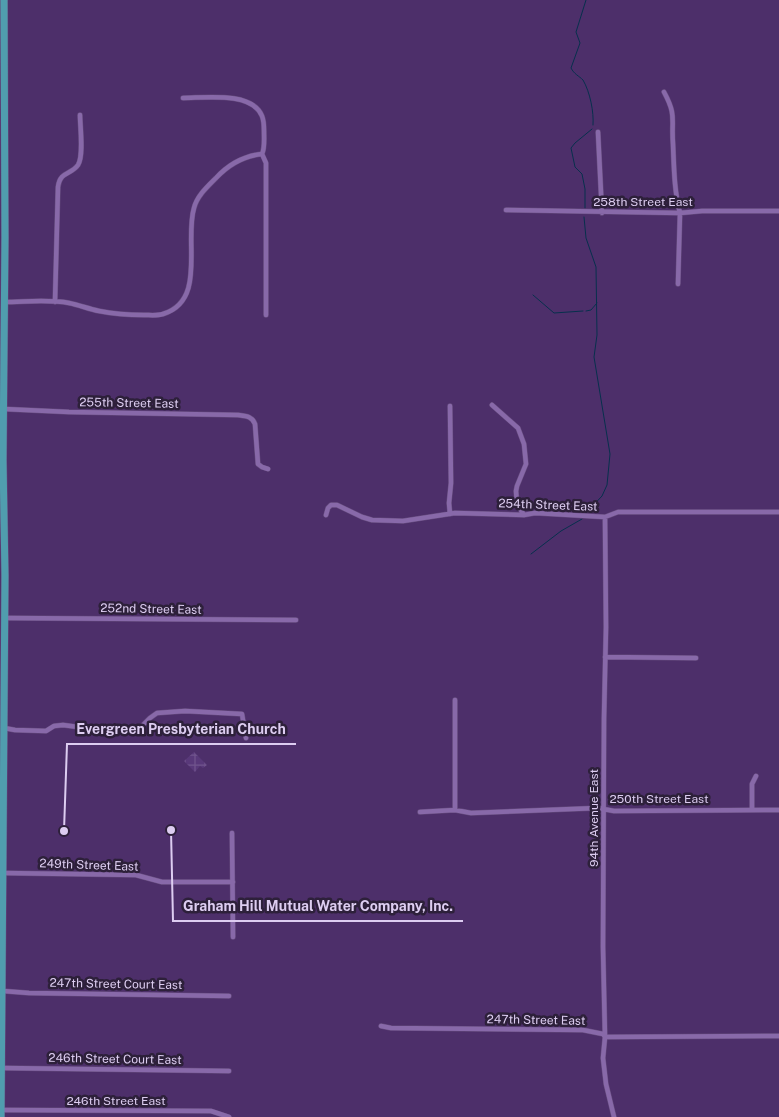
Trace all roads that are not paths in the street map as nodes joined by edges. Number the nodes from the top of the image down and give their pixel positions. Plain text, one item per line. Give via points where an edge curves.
1 (4, 0) edge
2 (2, 53) edge
3 (664, 92) dead end
4 (183, 98) dead end
5 (80, 115) dead end
6 (598, 132) dead end
7 (262, 154) junction
8 (506, 210) dead end
9 (779, 211) edge
10 (602, 212) junction
11 (680, 213) junction
12 (678, 284) dead end
13 (4, 302) junction
14 (54, 302) junction
15 (266, 315) dead end
16 (492, 405) dead end
17 (450, 406) dead end
18 (4, 409) junction
19 (2, 460) edge
20 (268, 469) dead end
21 (779, 512) edge
22 (450, 514) junction
23 (326, 515) dead end
24 (524, 515) junction
25 (605, 517) junction
26 (5, 618) junction
27 (296, 620) dead end
28 (605, 658) junction
29 (696, 658) dead end
30 (456, 700) dead end
31 (4, 728) junction
32 (246, 738) dead end
33 (756, 776) dead end
34 (455, 810) junction
35 (604, 810) junction
36 (752, 810) junction
37 (779, 810) edge
38 (420, 812) dead end
39 (232, 833) dead end
40 (2, 868) edge
41 (233, 882) junction
42 (233, 937) dead end
43 (3, 991) junction
44 (229, 996) dead end
45 (380, 1026) dead end
46 (779, 1036) edge
47 (605, 1037) junction
48 (2, 1068) junction
49 (229, 1070) dead end
50 (1, 1113) edge
51 (229, 1117) edge
52 (614, 1117) edge

1 - 2 main road
2 - 13 main road
3 - 11 street via 672,107 674,177
4 - 7 street via 235,98 249,103 264,119
5 - 14 street via 79,164 63,176 59,184
6 - 10 street
7 - 14 street via 231,164 196,201 192,218 189,287 178,306 162,314 140,315 114,314
7 - 15 street via 266,164
8 - 10 street, 258th Street East
9 - 11 street, 258th Street East
10 - 11 street, 258th Street East
11 - 12 street
13 - 14 street
13 - 18 main road
16 - 24 street via 518,428 524,444 526,467 516,492 517,504
17 - 22 street
18 - 19 main road
18 - 20 street, 255th Street East via 248,416 255,424 257,461
19 - 26 main road
21 - 25 street, 254th Street East via 618,512
22 - 23 street, 254th Street East via 403,521 372,520 331,504
22 - 24 street, 254th Street East
24 - 25 street, 254th Street East via 535,512
25 - 28 street, 94th Avenue East
26 - 27 street, 252nd Street East
26 - 31 main road
28 - 29 street
28 - 35 street, 94th Avenue East
30 - 34 street
31 - 32 street via 46,731 63,725 132,730 139,729 157,713 227,712 242,714
31 - 40 main road
33 - 36 street via 752,784
34 - 35 street, 250th Street East via 471,813
34 - 38 street, 250th Street East
35 - 36 street, 250th Street East
35 - 47 street, 94th Avenue East
36 - 37 street, 250th Street East
39 - 41 street
40 - 41 street, 249th Street East via 136,875 162,882
40 - 43 main road
41 - 42 street
43 - 44 street, 247th Street Court East
43 - 48 main road
45 - 47 street, 247th Street East via 583,1030
46 - 47 street, 247th Street East
47 - 52 street, 94th Avenue East via 604,1074
48 - 49 street, 246th Street Court East
48 - 50 main road
50 - 51 street, 246th Street East via 211,1111

